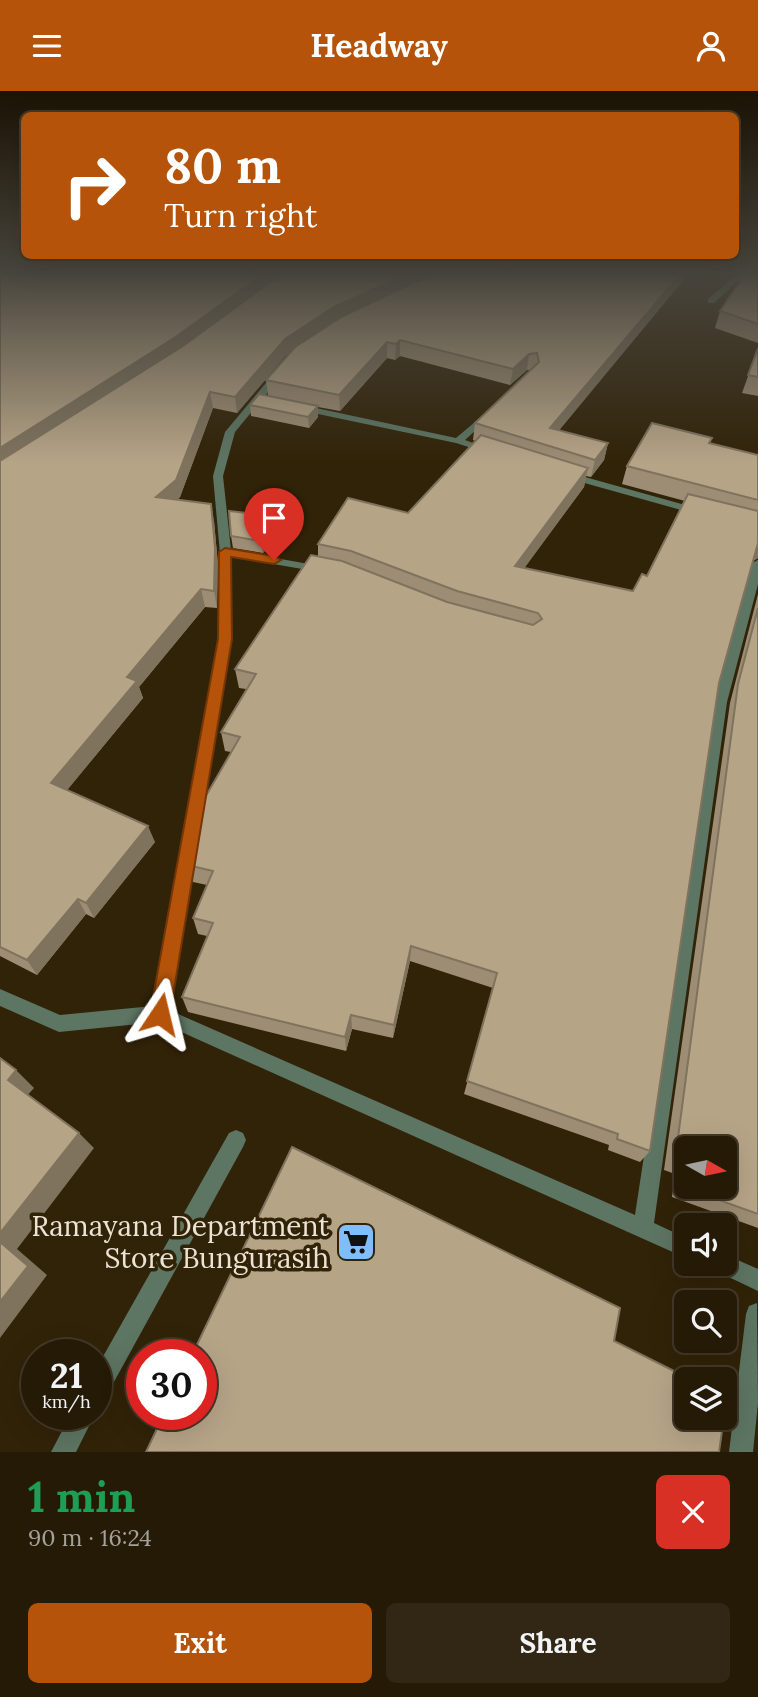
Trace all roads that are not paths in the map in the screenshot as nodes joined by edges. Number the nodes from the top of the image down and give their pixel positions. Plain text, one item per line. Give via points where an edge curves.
1 (291, 359) edge
2 (256, 399) junction
3 (270, 401) edge
4 (297, 407) edge
5 (495, 408) edge
6 (458, 441) junction
7 (493, 452) edge
8 (554, 471) edge
9 (706, 513) edge
10 (225, 552) junction
11 (758, 563) edge
12 (335, 572) edge
13 (0, 997) edge
14 (160, 1014) junction
15 (236, 1140) dead end
16 (643, 1230) junction
17 (674, 1243) edge
18 (737, 1270) edge
19 (758, 1280) edge
20 (757, 1314) edge
21 (112, 1363) edge
22 (75, 1430) edge
23 (63, 1452) edge
24 (741, 1452) edge

1 - 2 street
2 - 3 street
2 - 10 street via 230,432 218,476
4 - 6 street
5 - 6 street
6 - 7 street
8 - 9 street
10 - 12 street
10 - 14 street via 225,639
11 - 16 street via 720,702
13 - 14 street via 59,1024
14 - 16 street
15 - 21 street
16 - 17 street
18 - 19 street
20 - 24 street
22 - 23 street

